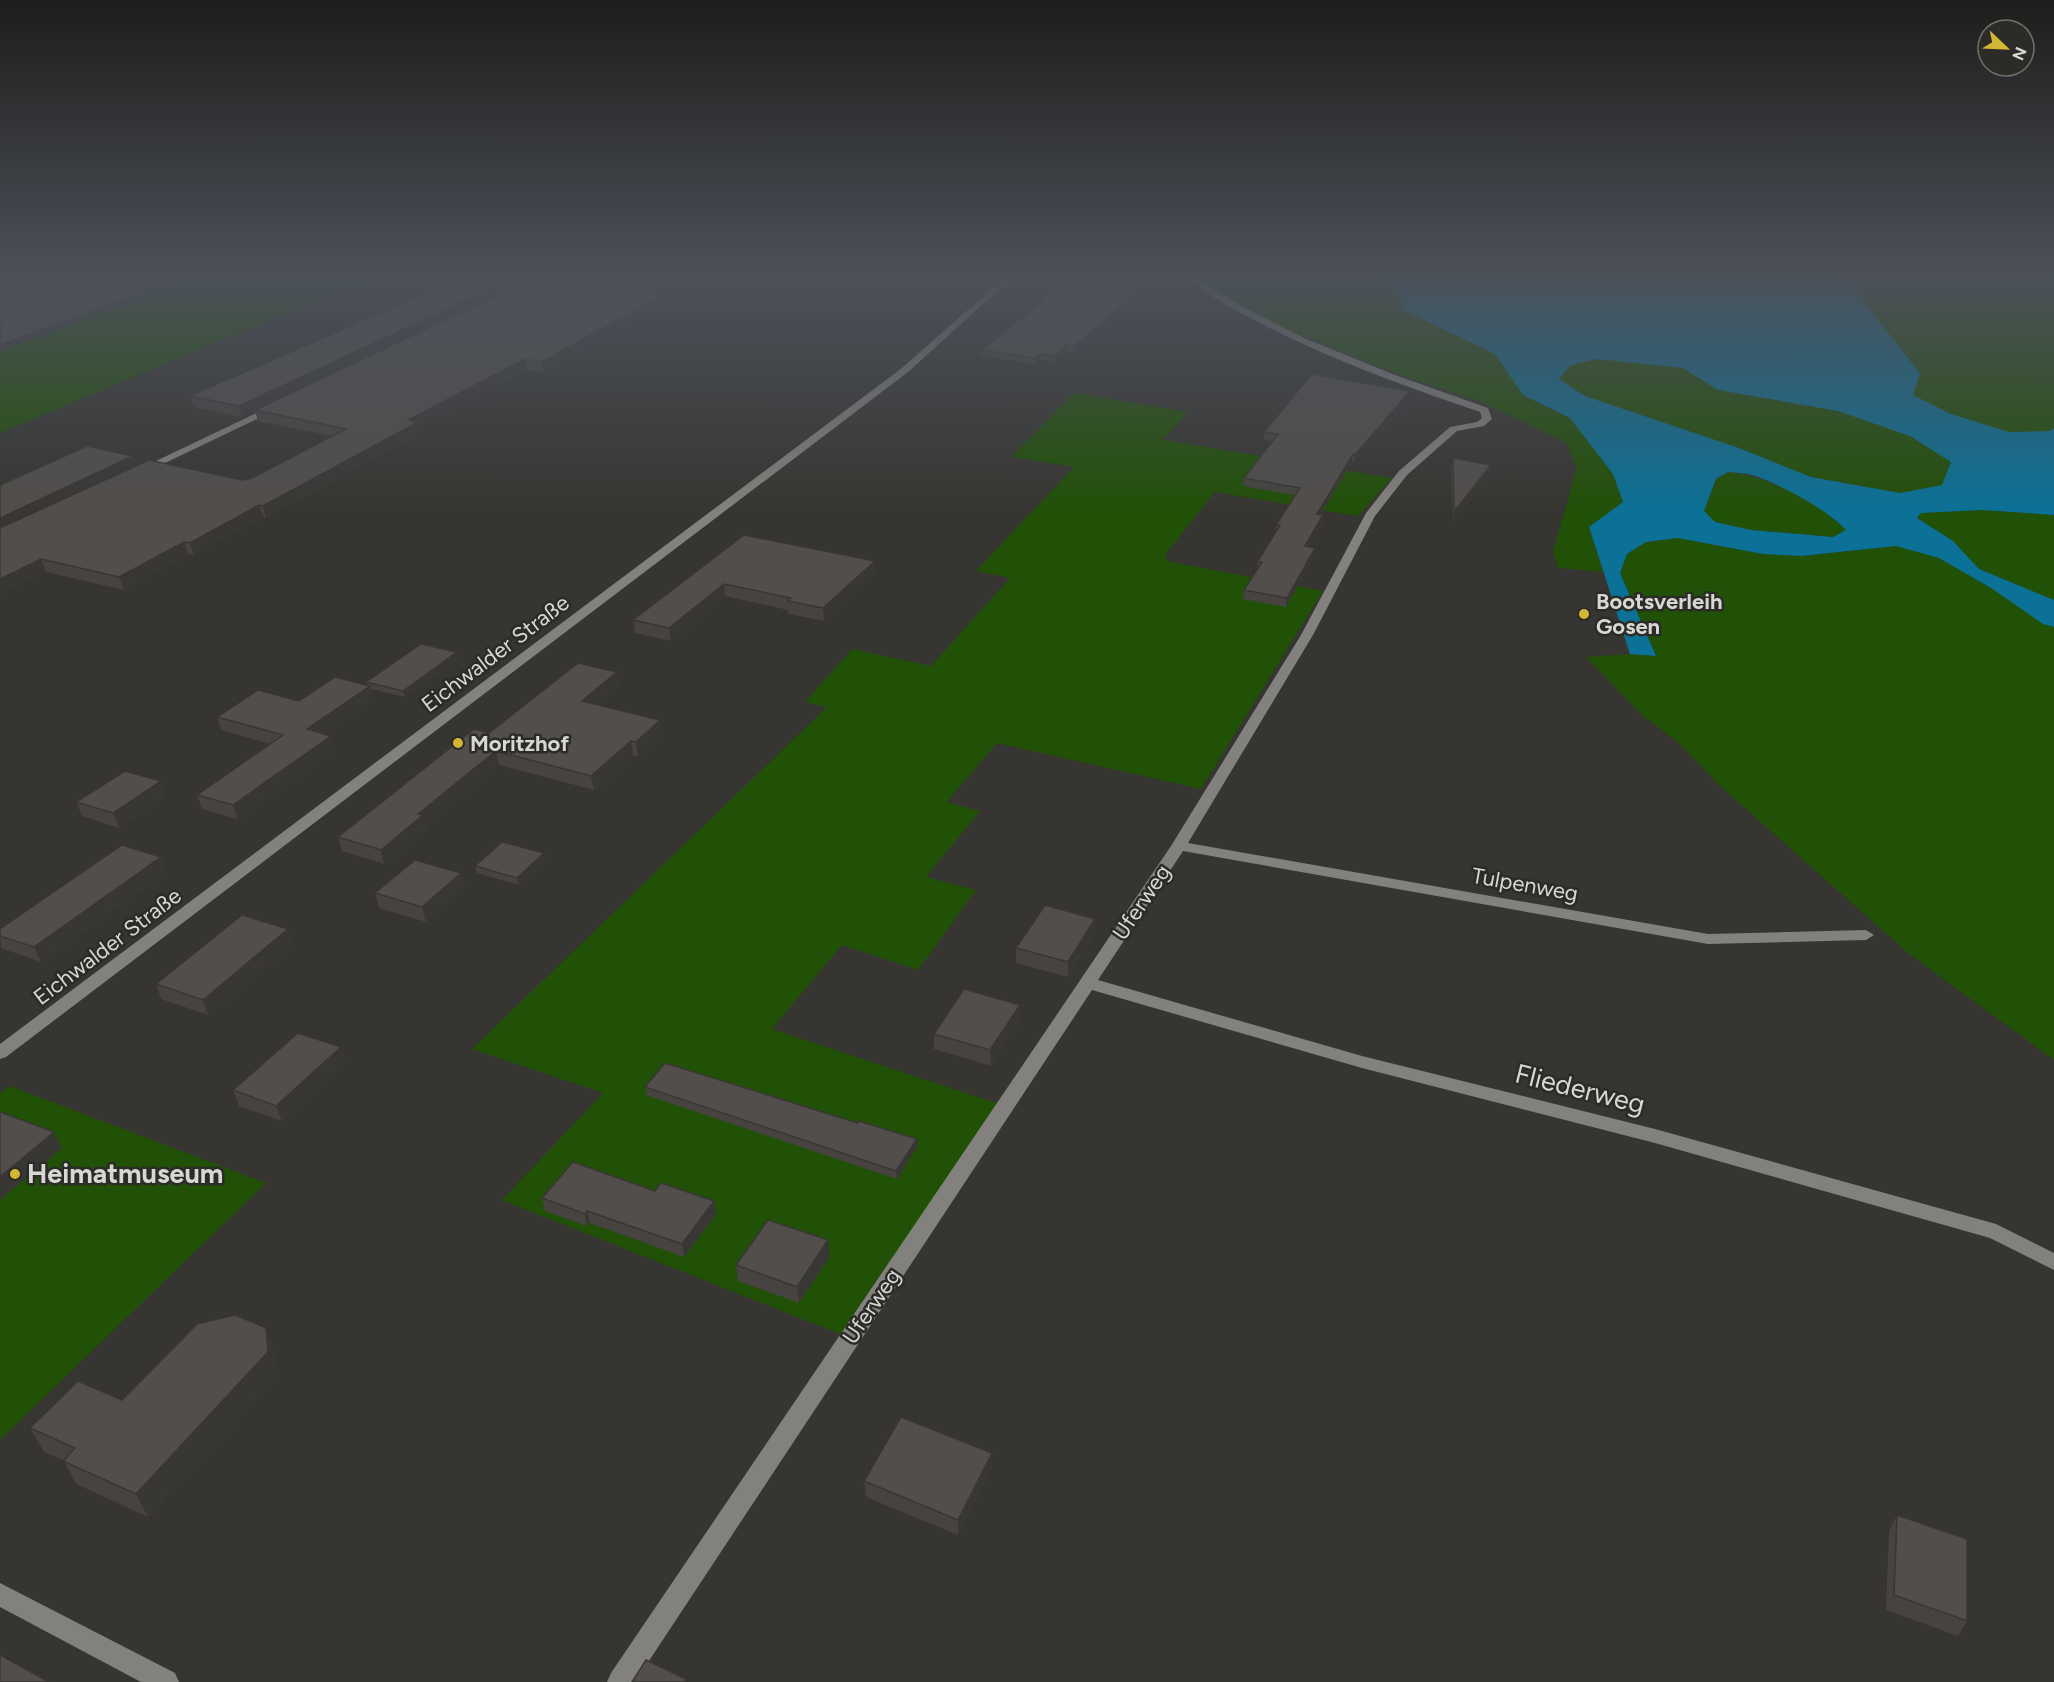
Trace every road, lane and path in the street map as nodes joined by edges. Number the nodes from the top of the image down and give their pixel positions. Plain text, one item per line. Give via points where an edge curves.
1 (920, 356) edge
2 (1339, 356) edge
3 (285, 402) edge
4 (132, 475) edge
5 (1179, 846) junction
6 (1866, 935) dead end
7 (1088, 983) junction
8 (0, 1053) edge
9 (2054, 1262) edge
10 (0, 1594) edge
11 (166, 1682) edge
12 (620, 1682) edge

1 - 8 street, Eichwalder Straße
2 - 5 street, Uferweg via 1485,410 1487,419 1454,429 1403,473 1370,515 1307,635
3 - 4 street
5 - 6 street, Tulpenweg via 1708,939
5 - 7 street, Uferweg
7 - 9 street, Fliederweg via 1362,1062 1655,1136 1996,1232
7 - 12 street, Uferweg
10 - 11 street

